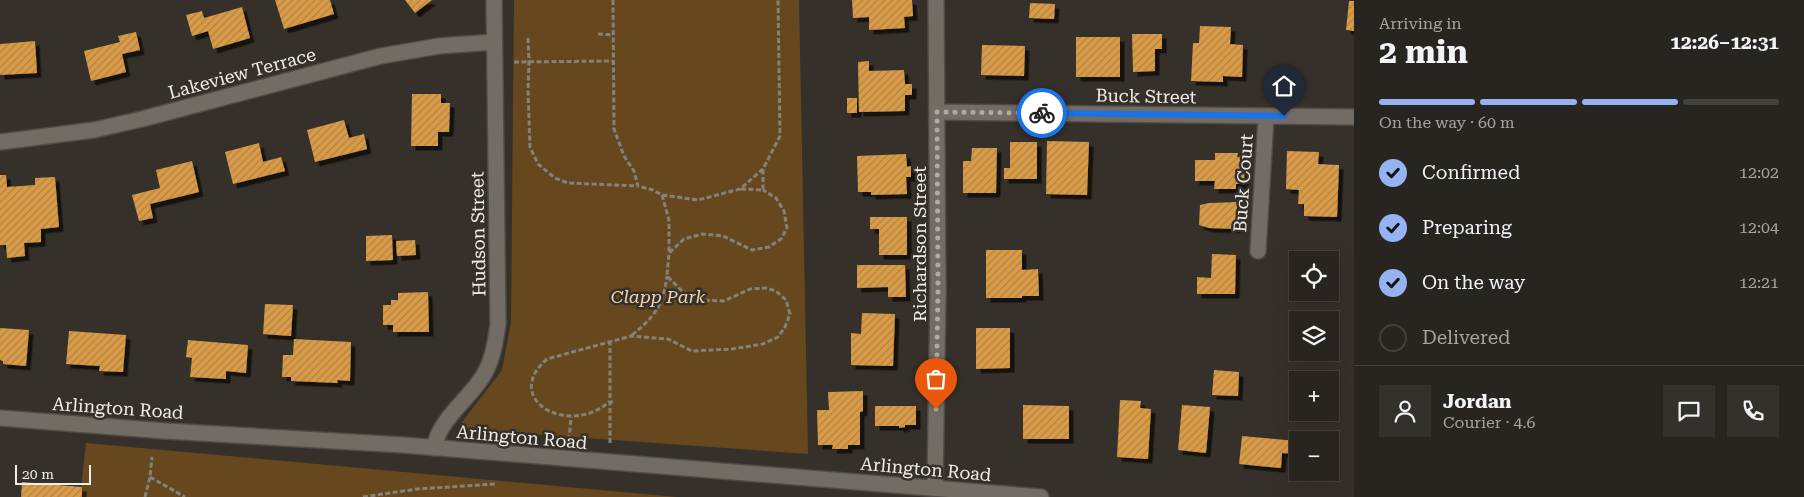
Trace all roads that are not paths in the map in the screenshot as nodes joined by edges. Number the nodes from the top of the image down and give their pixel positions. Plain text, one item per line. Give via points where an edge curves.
1 (494, 0) edge
2 (936, 0) edge
3 (494, 42) junction
4 (937, 112) junction
5 (1266, 116) junction
6 (1354, 117) edge
7 (0, 142) edge
8 (1258, 251) dead end
9 (0, 418) edge
10 (434, 448) junction
11 (935, 488) junction
12 (1041, 497) edge

1 - 3 street, Hudson Street
2 - 4 street, Richardson Street
3 - 7 street, Lakeview Terrace via 439,46 381,56 94,130
3 - 10 street, Hudson Street via 498,324 495,347 487,369 442,427
4 - 5 street, Buck Street
4 - 11 street, Richardson Street
5 - 6 street, Buck Street
5 - 8 street, Buck Court
9 - 10 street, Arlington Road
10 - 11 street, Arlington Road
11 - 12 street, Arlington Road

